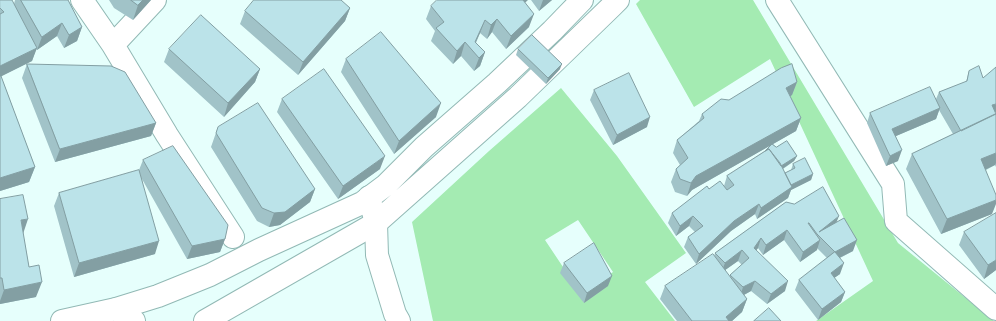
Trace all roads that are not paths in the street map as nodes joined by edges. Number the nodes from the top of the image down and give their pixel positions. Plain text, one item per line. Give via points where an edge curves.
1 (82, 0) edge
2 (155, 0) edge
3 (582, 0) edge
4 (618, 0) edge
5 (777, 0) edge
6 (113, 45) junction
7 (369, 197) junction
8 (376, 223) junction
9 (233, 237) dead end
10 (116, 309) junction
11 (996, 309) edge
12 (62, 321) edge
13 (134, 321) edge
14 (204, 321) edge
15 (399, 321) edge

1 - 6 main road
2 - 6 main road
3 - 7 main road via 386,185
4 - 8 main road via 518,97
5 - 11 main road via 893,184 896,221
6 - 9 main road
7 - 8 main road
7 - 10 main road via 362,203 210,275 158,296
8 - 14 main road
8 - 15 main road via 377,255
10 - 12 main road
10 - 13 main road

